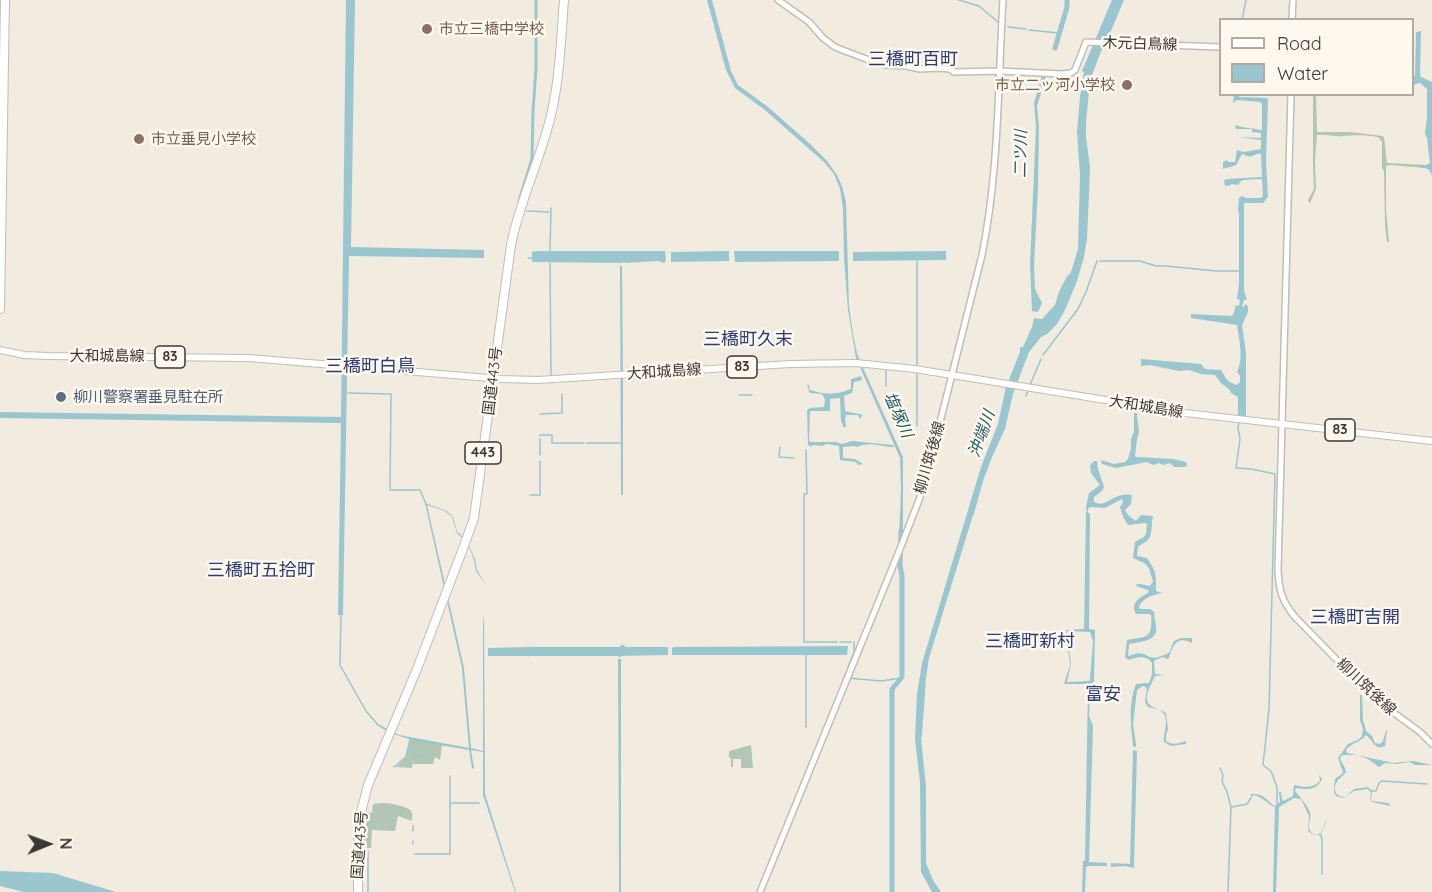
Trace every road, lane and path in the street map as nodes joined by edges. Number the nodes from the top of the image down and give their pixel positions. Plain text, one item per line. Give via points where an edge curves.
1 (4, 0) edge
2 (564, 0) edge
3 (778, 0) edge
4 (1003, 0) edge
5 (1293, 0) edge
6 (1292, 18) edge
7 (1219, 47) edge
8 (999, 71) junction
9 (1291, 96) edge
10 (0, 154) edge
11 (0, 309) edge
12 (0, 351) edge
13 (952, 375) junction
14 (494, 378) junction
15 (1283, 424) junction
16 (1432, 441) edge
17 (1432, 744) edge
18 (358, 892) edge
19 (760, 892) edge

1 - 10 highway
1 - 11 highway
2 - 14 highway, 国道443号 / 443 via 552,111 512,240
3 - 8 main road, 木元白鳥線 via 835,47 877,63 954,72
4 - 8 main road, 柳川筑後線
5 - 6 main road
7 - 8 main road, 木元白鳥線 via 1086,42 1075,70 1067,74
8 - 13 main road, 柳川筑後線 via 988,227
9 - 15 main road, 柳川筑後線
12 - 14 main road, 大和城島線 / 83 via 47,356 249,358
13 - 14 main road, 大和城島線 / 83 via 860,363 545,380
13 - 15 main road, 大和城島線 / 83
13 - 19 main road, 柳川筑後線 via 912,519
14 - 18 highway, 国道443号 / 443 via 470,532 364,800 357,843
15 - 16 main road, 大和城島線 / 83
15 - 17 main road, 柳川筑後線 via 1278,570 1284,603 1370,694

